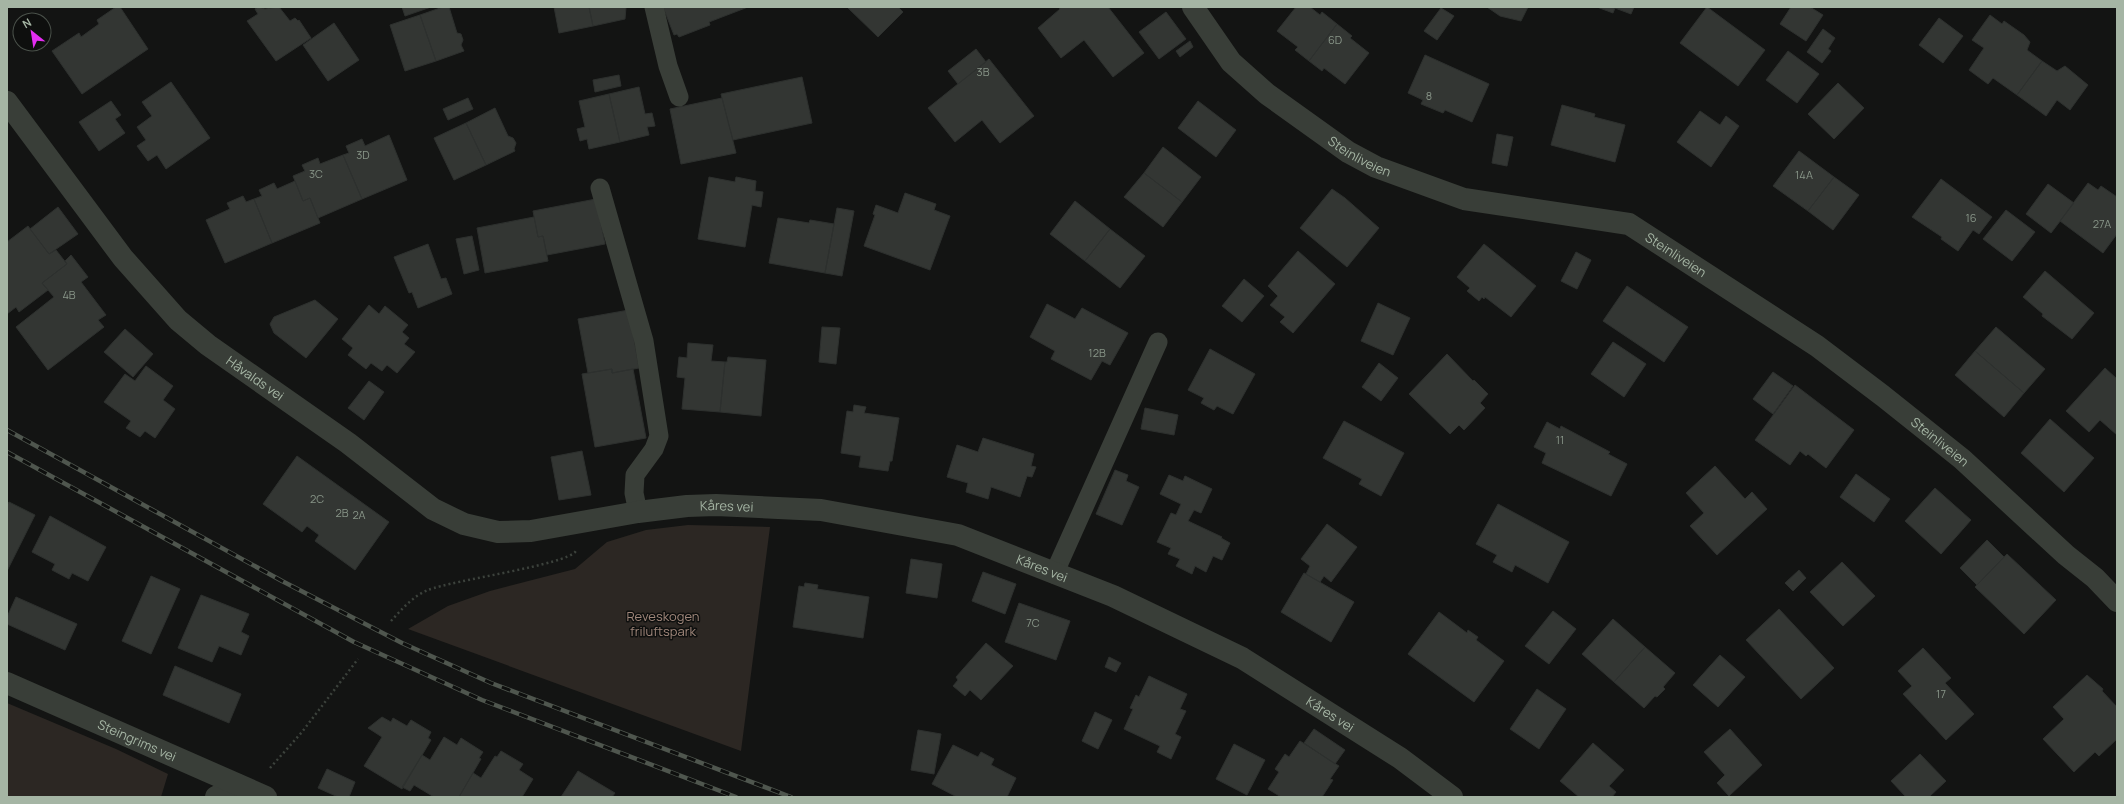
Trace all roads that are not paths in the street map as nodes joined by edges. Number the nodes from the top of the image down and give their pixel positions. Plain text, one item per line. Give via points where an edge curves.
1 (654, 7) edge
2 (1193, 7) edge
3 (679, 97) dead end
4 (7, 102) edge
5 (600, 188) dead end
6 (1158, 342) dead end
7 (638, 512) junction
8 (581, 522) joint
9 (1054, 574) junction
10 (2117, 601) edge
11 (7, 683) edge
12 (252, 791) edge
13 (216, 797) edge
14 (1452, 797) edge

1 - 3 lane via 668,66
2 - 10 street, Steinliveien via 1228,57 1267,94 1348,152 1376,167 1464,199 1629,224 1683,258 1817,346 1956,454 2066,555 2095,578
4 - 8 street, Håvalds vei via 123,258 178,320 208,345 348,443 434,509 464,524 498,532 531,531
5 - 7 lane via 644,341 659,436 654,449 635,475 634,492
6 - 9 lane
7 - 8 street, Kåres vei
7 - 9 street, Kåres vei via 716,505 821,510 958,535
9 - 14 street, Kåres vei via 1113,596 1242,658 1400,758
11 - 12 street, Steingrims vei
12 - 13 street

